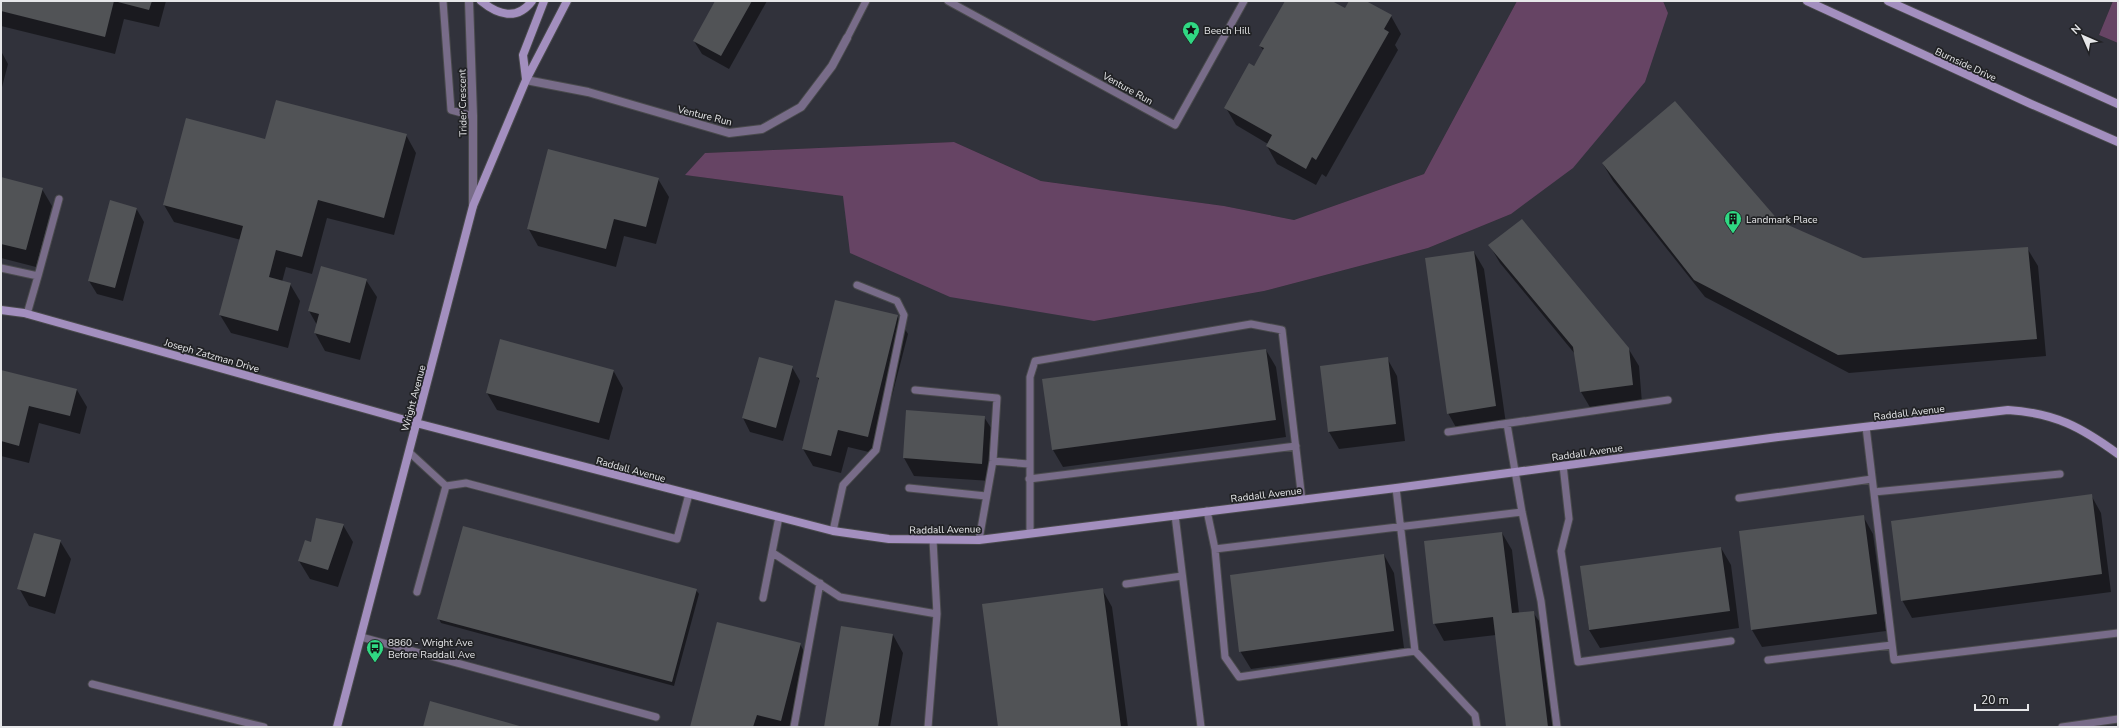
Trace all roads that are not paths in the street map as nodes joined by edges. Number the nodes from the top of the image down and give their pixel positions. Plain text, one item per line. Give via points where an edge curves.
1 (443, 1) edge
2 (469, 1) edge
3 (481, 1) edge
4 (532, 1) edge
5 (544, 1) edge
6 (567, 1) edge
7 (866, 1) edge
8 (948, 1) edge
9 (1244, 1) edge
10 (1807, 1) edge
11 (1888, 1) edge
12 (847, 38) joint
13 (526, 80) junction
14 (2118, 104) edge
15 (473, 116) junction
16 (2118, 142) edge
17 (59, 199) dead end
18 (473, 206) junction
19 (1, 268) edge
20 (38, 276) junction
21 (857, 285) dead end
22 (1, 310) edge
23 (27, 314) junction
24 (916, 390) dead end
25 (1668, 400) dead end
26 (416, 423) junction
27 (1507, 424) junction
28 (1866, 427) junction
29 (1448, 432) dead end
30 (1296, 446) junction
31 (409, 452) junction
32 (2118, 454) edge
33 (993, 461) junction
34 (1029, 464) junction
35 (1563, 465) junction
36 (1515, 472) junction
37 (2060, 474) dead end
38 (1872, 479) junction
39 (1029, 480) junction
40 (446, 486) junction
41 (909, 488) dead end
42 (1396, 488) junction
43 (1874, 492) junction
44 (689, 494) junction
45 (986, 496) junction
46 (1739, 498) dead end
47 (1302, 500) junction
48 (1207, 512) junction
49 (1522, 512) junction
50 (1175, 515) junction
51 (779, 518) junction
52 (1401, 527) junction
53 (833, 532) junction
54 (1030, 532) junction
55 (933, 540) junction
56 (979, 540) junction
57 (1215, 549) junction
58 (773, 553) junction
59 (1182, 576) junction
60 (820, 583) junction
61 (1126, 584) dead end
62 (417, 592) dead end
63 (763, 598) dead end
64 (937, 614) junction
65 (2118, 633) edge
66 (361, 637) junction
67 (1731, 641) dead end
68 (1892, 645) junction
69 (1415, 651) junction
70 (1768, 660) dead end
71 (92, 684) dead end
72 (656, 718) dead end
73 (2118, 719) edge
74 (264, 727) edge
75 (337, 727) edge
76 (794, 727) edge
77 (928, 727) edge
78 (1201, 727) edge
79 (1477, 727) edge
80 (1557, 727) edge
81 (2062, 727) edge

1 - 15 lane via 452,110
2 - 15 street, Trider Crescent
3 - 4 street via 493,11 509,14 526,8
5 - 13 street, Wright Avenue via 523,55
6 - 13 street, Wright Avenue
7 - 12 lane, Venture Run
8 - 9 lane, Venture Run via 1175,125
10 - 16 street, Burnside Drive
11 - 14 street
12 - 13 street, Venture Run via 832,66 801,107 762,129 729,134 588,92
13 - 18 street, Wright Avenue
15 - 18 street, Trider Crescent
17 - 20 lane
18 - 26 street, Wright Avenue
19 - 20 lane
20 - 23 lane
21 - 53 lane via 897,301 904,315 876,450 843,485
22 - 23 street, Joseph Zatzman Drive
23 - 26 street, Joseph Zatzman Drive
24 - 33 lane via 997,398
25 - 27 lane
26 - 31 street, Wright Avenue
26 - 44 street, Raddall Avenue
27 - 29 lane
27 - 36 lane
28 - 32 street, Raddall Avenue via 2008,410 2029,411 2066,422 2088,432
28 - 35 street, Raddall Avenue
28 - 38 lane
30 - 34 lane via 1282,330 1251,324 1035,361 1030,377
30 - 39 lane
30 - 47 lane
31 - 40 lane
31 - 66 street, Wright Avenue
33 - 34 lane
33 - 45 lane
34 - 39 lane
35 - 36 street, Raddall Avenue
35 - 67 lane via 1569,519 1562,552 1578,662
36 - 42 street, Raddall Avenue
36 - 49 lane
37 - 43 lane
38 - 43 lane
38 - 46 lane
39 - 54 lane
40 - 44 lane via 466,484 677,539
40 - 62 lane
41 - 45 lane
42 - 47 street, Raddall Avenue
42 - 52 lane
43 - 68 lane
44 - 51 street, Raddall Avenue
45 - 56 lane
47 - 48 street, Raddall Avenue
48 - 50 street, Raddall Avenue
48 - 57 lane
49 - 52 lane
49 - 80 lane via 1541,601
50 - 54 street, Raddall Avenue
50 - 59 lane
51 - 53 street, Raddall Avenue
51 - 58 lane
52 - 57 lane
52 - 69 lane
53 - 55 street, Raddall Avenue via 889,539
54 - 56 street, Raddall Avenue
55 - 56 street, Raddall Avenue
55 - 64 lane
57 - 69 lane via 1225,657 1239,677
58 - 60 lane
58 - 63 lane
59 - 61 lane
59 - 78 lane
60 - 64 lane via 840,597
60 - 76 lane
64 - 77 lane
65 - 68 lane via 1894,660
66 - 72 lane
66 - 75 street, Wright Avenue
68 - 70 lane
69 - 79 lane via 1475,715
71 - 74 lane
73 - 81 lane

